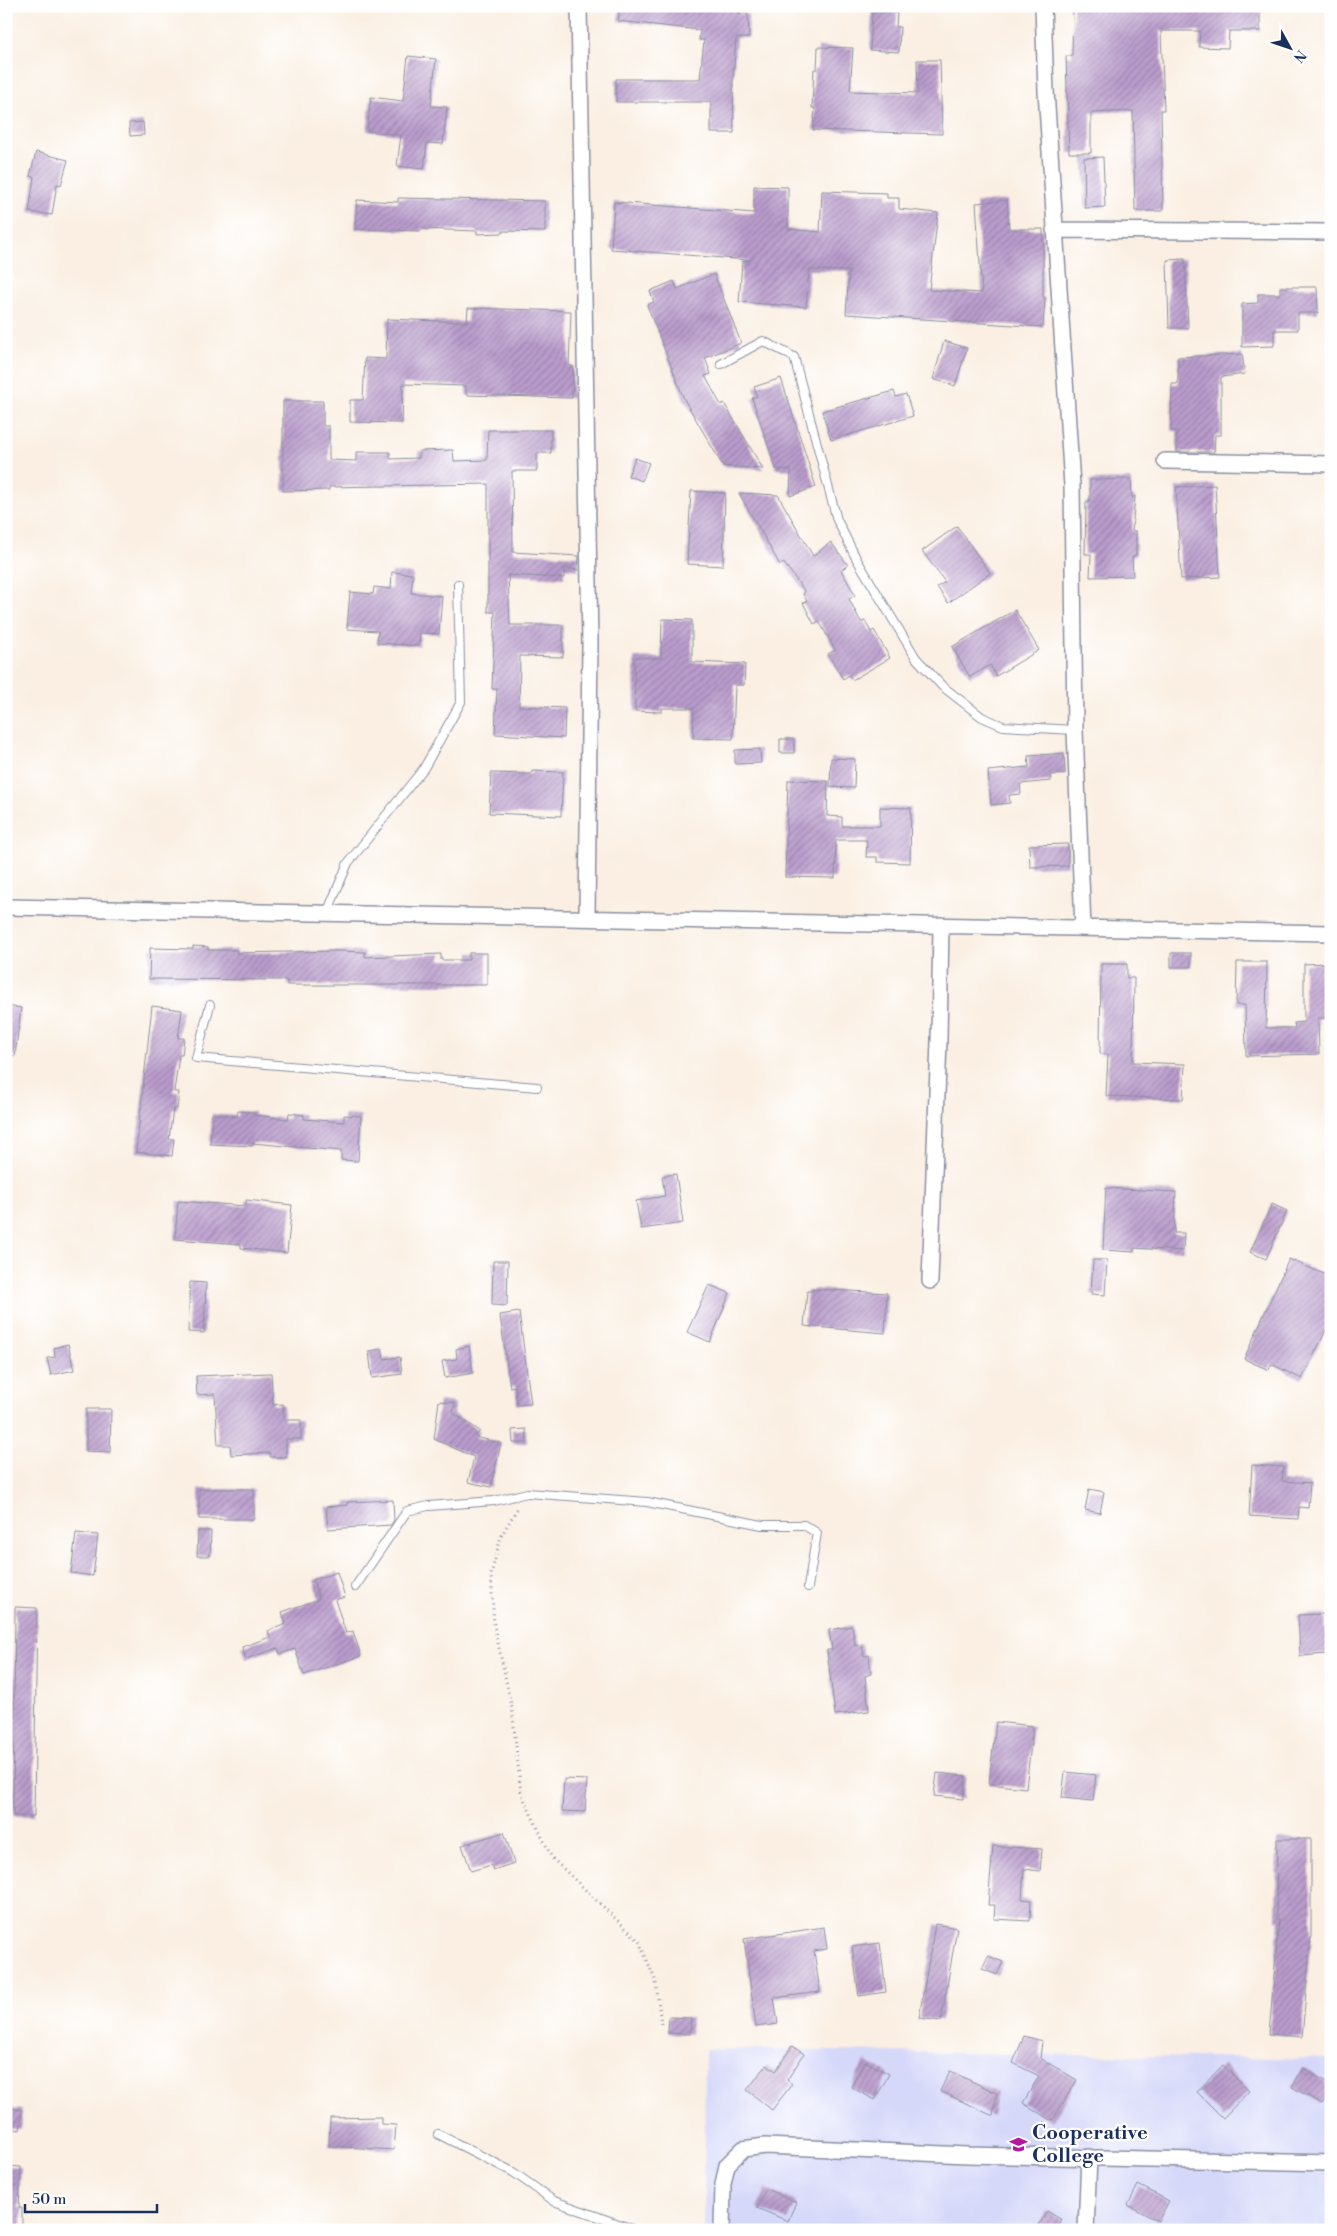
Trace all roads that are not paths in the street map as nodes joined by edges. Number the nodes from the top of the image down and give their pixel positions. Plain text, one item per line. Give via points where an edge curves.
1 (579, 6) edge
2 (1043, 6) edge
3 (1054, 230) junction
4 (1331, 232) edge
5 (721, 364) dead end
6 (1165, 461) dead end
7 (1331, 464) edge
8 (458, 584) dead end
9 (1075, 730) junction
10 (6, 907) edge
11 (327, 913) junction
12 (587, 918) junction
13 (941, 925) junction
14 (1083, 928) junction
15 (1331, 933) edge
16 (210, 1005) dead end
17 (537, 1087) dead end
18 (930, 1281) dead end
19 (355, 1587) dead end
20 (808, 1587) dead end
21 (438, 2134) dead end
22 (1089, 2157) junction
23 (1331, 2163) edge
24 (635, 2230) edge
25 (722, 2230) edge
26 (1086, 2230) edge

1 - 12 street via 590,643
2 - 3 street
3 - 4 street
3 - 9 street via 1072,485
5 - 9 lane via 763,341 794,357 837,520 916,658 942,686 982,718 1003,726
6 - 7 street
8 - 11 lane via 461,702 424,768 348,863
9 - 14 street
10 - 11 street
11 - 12 street
12 - 13 street
13 - 14 street
13 - 18 street
14 - 15 street
16 - 17 lane via 196,1058
19 - 20 lane via 407,1512 428,1506 494,1501 527,1492 647,1502 762,1525 804,1525 817,1533
21 - 24 lane via 514,2172 554,2201
22 - 23 street
22 - 25 street via 766,2146 743,2149 728,2165 723,2184
22 - 26 street

